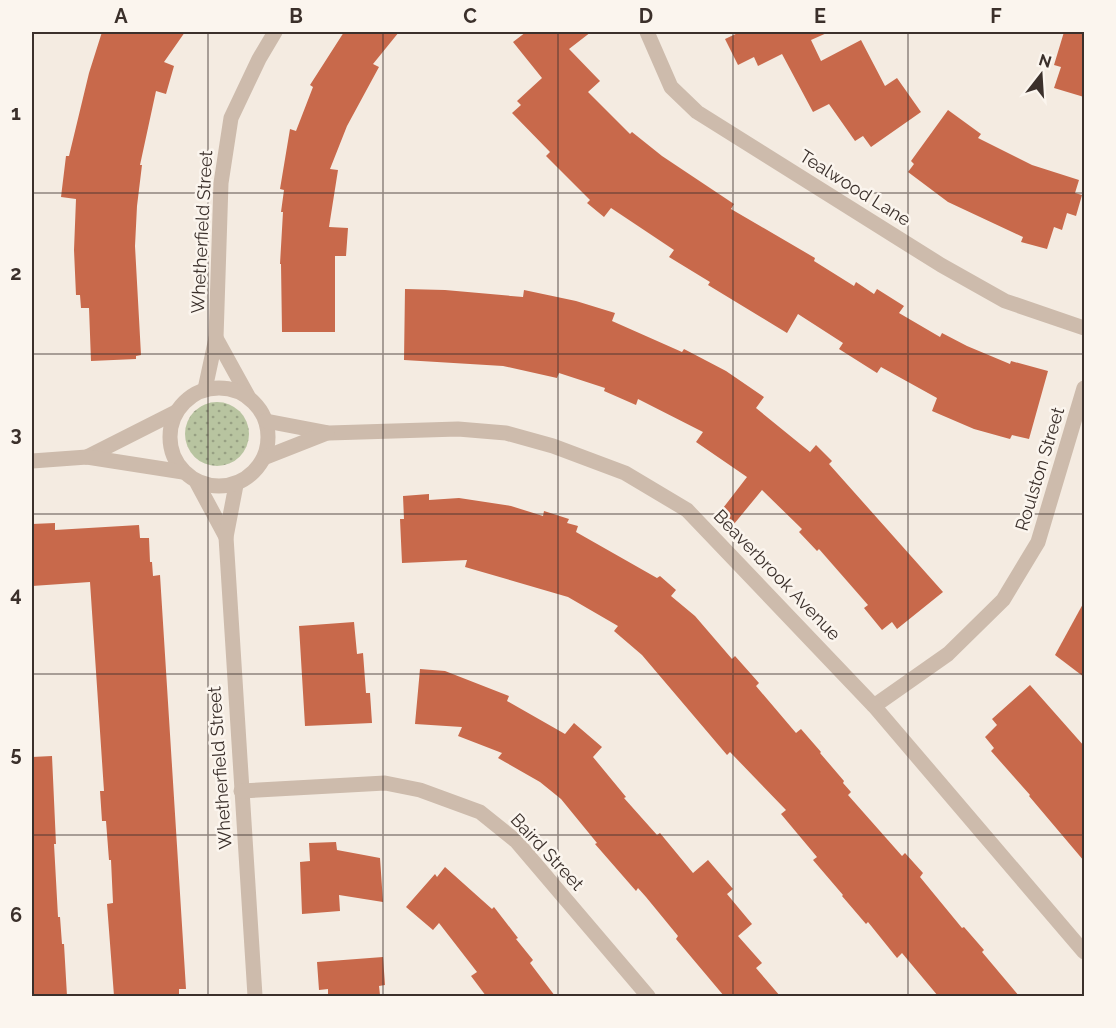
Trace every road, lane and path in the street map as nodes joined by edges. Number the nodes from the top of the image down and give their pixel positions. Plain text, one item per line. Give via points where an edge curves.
1 (274, 32) edge
2 (646, 32) edge
3 (1084, 328) edge
4 (216, 338) junction
5 (1084, 388) edge
6 (205, 389) junction
7 (248, 396) junction
8 (176, 412) junction
9 (266, 421) junction
10 (329, 433) junction
11 (87, 457) junction
12 (266, 457) junction
13 (32, 461) edge
14 (183, 472) junction
15 (197, 483) junction
16 (236, 485) junction
17 (226, 537) junction
18 (874, 706) junction
19 (241, 791) junction
20 (1084, 952) edge
21 (255, 996) edge
22 (648, 996) edge

1 - 4 street, Whetherfield Street via 231,118 221,183
2 - 3 street, Tealwood Lane via 671,87 697,112 986,291
4 - 6 street, Whetherfield Street
4 - 7 street, Whetherfield Street
5 - 18 street, Roulston Street via 1038,542 1003,600 948,654
6 - 7 street via 231,389
6 - 8 street via 184,401
7 - 9 street
8 - 11 street
8 - 14 street via 169,432 171,454
9 - 10 street, Beaverbrook Avenue
9 - 12 street
10 - 12 street, Beaverbrook Avenue
10 - 18 street, Beaverbrook Avenue via 458,429 506,433 625,473 687,510
11 - 13 street
11 - 14 street
12 - 16 street via 254,474
14 - 15 street
15 - 16 street via 216,488
15 - 17 street, Whetherfield Street
16 - 17 street, Whetherfield Street
17 - 19 street, Whetherfield Street
18 - 20 street, Beaverbrook Avenue
19 - 21 street, Whetherfield Street
19 - 22 street, Baird Street via 385,783 420,790 480,812 516,841

